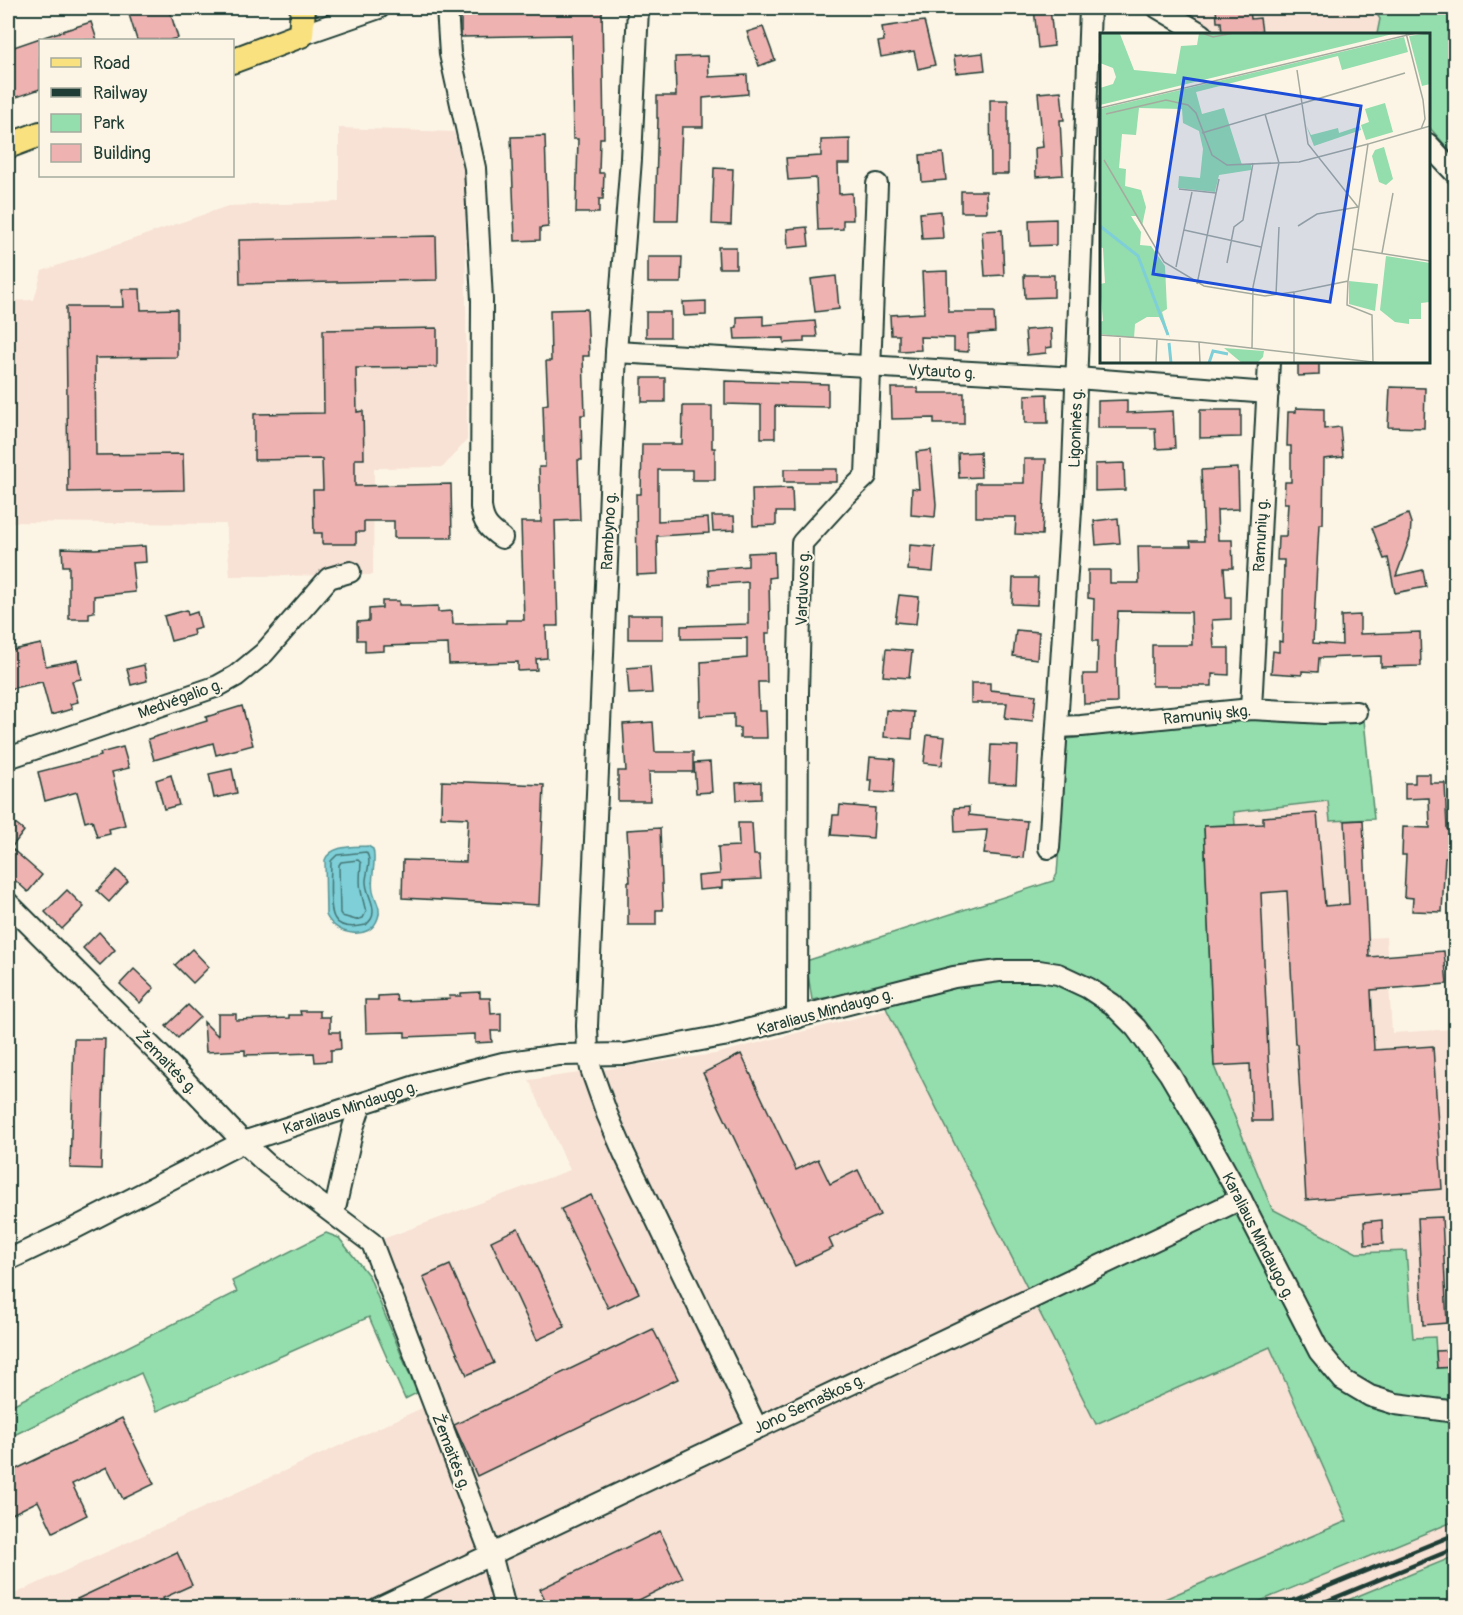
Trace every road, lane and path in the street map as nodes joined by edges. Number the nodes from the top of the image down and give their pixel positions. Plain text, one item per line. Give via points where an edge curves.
1 (303, 8) edge
2 (379, 8) edge
3 (447, 8) edge
4 (639, 8) edge
5 (1089, 8) edge
6 (1158, 8) edge
7 (1200, 33) edge
8 (301, 35) junction
9 (234, 60) edge
10 (39, 134) edge
11 (8, 146) edge
12 (1430, 146) edge
13 (1455, 174) edge
14 (877, 183) dead end
15 (616, 352) junction
16 (1269, 363) edge
17 (871, 367) junction
18 (1077, 378) junction
19 (1268, 393) junction
20 (502, 538) dead end
21 (350, 572) dead end
22 (1251, 709) junction
23 (1356, 712) dead end
24 (1057, 727) junction
25 (8, 758) edge
26 (1049, 848) dead end
27 (8, 903) edge
28 (797, 1018) junction
29 (588, 1054) junction
30 (361, 1104) junction
31 (243, 1142) junction
32 (1241, 1199) junction
33 (334, 1213) junction
34 (8, 1260) edge
35 (1455, 1412) edge
36 (757, 1428) junction
37 (491, 1554) junction
38 (378, 1608) edge
39 (505, 1608) edge

1 - 8 main road
2 - 8 street
3 - 20 street via 450,54 475,168 482,300 481,507 483,521
4 - 15 street, Rambyno g.
5 - 18 street, Ligoninės g.
6 - 7 street
8 - 9 main road
10 - 11 main road
12 - 13 street
14 - 17 street, Varduvos g.
15 - 17 street, Vytauto g.
15 - 29 street, Rambyno g. via 590,925
16 - 19 street, Ramunių g.
17 - 18 street, Vytauto g.
17 - 28 street, Varduvos g. via 866,476 802,543
18 - 19 street, Vytauto g.
18 - 24 street, Ligoninės g.
19 - 22 street, Ramunių g.
21 - 25 street, Medvėgalio g. via 329,578 264,653 218,686
22 - 23 street, Ramunių skg.
22 - 24 street, Ramunių skg.
24 - 26 street, Ligoninės g.
27 - 31 street, Žemaitės g.
28 - 29 street, Karaliaus Mindaugo g. via 626,1054
28 - 32 street, Karaliaus Mindaugo g. via 954,977 1039,971 1074,980 1112,1004 1136,1029 1169,1073
29 - 30 street, Karaliaus Mindaugo g. via 503,1063
29 - 36 street, Rambyno g. via 624,1153
30 - 31 street, Karaliaus Mindaugo g.
30 - 33 street
31 - 33 street, Žemaitės g.
31 - 34 street, Karaliaus Mindaugo g.
32 - 35 street, Karaliaus Mindaugo g. via 1319,1351 1343,1380 1370,1396 1396,1404
32 - 36 street, Jono Semaškos g.
33 - 37 street, Žemaitės g. via 372,1243
36 - 37 street, Jono Semaškos g.
37 - 38 street, Jono Semaškos g.
37 - 39 street, Žemaitės g.

